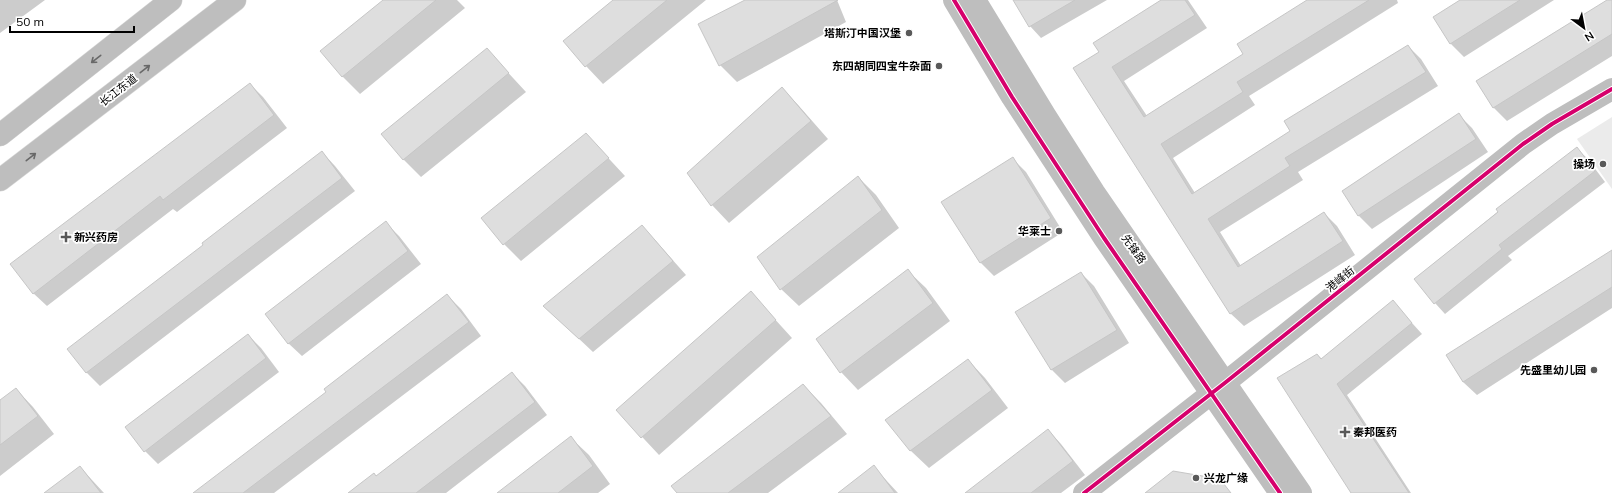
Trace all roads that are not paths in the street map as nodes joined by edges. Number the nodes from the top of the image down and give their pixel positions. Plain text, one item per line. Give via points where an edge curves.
1 (171, 0) edge
2 (235, 0) edge
3 (954, 0) edge
4 (975, 0) edge
5 (1612, 89) edge
6 (0, 134) edge
7 (0, 180) edge
8 (1218, 388) junction
9 (1084, 493) edge
10 (1280, 493) edge
11 (1301, 493) edge

1 -> 6 street
7 -> 2 street, 长江东道
3 - 8 street via 1012,97 1100,232
4 - 8 street, 先锋路
5 - 8 street, 港峰街 via 1523,144
8 - 9 street, 港峰街
8 - 10 street
8 - 11 street, 先锋路

